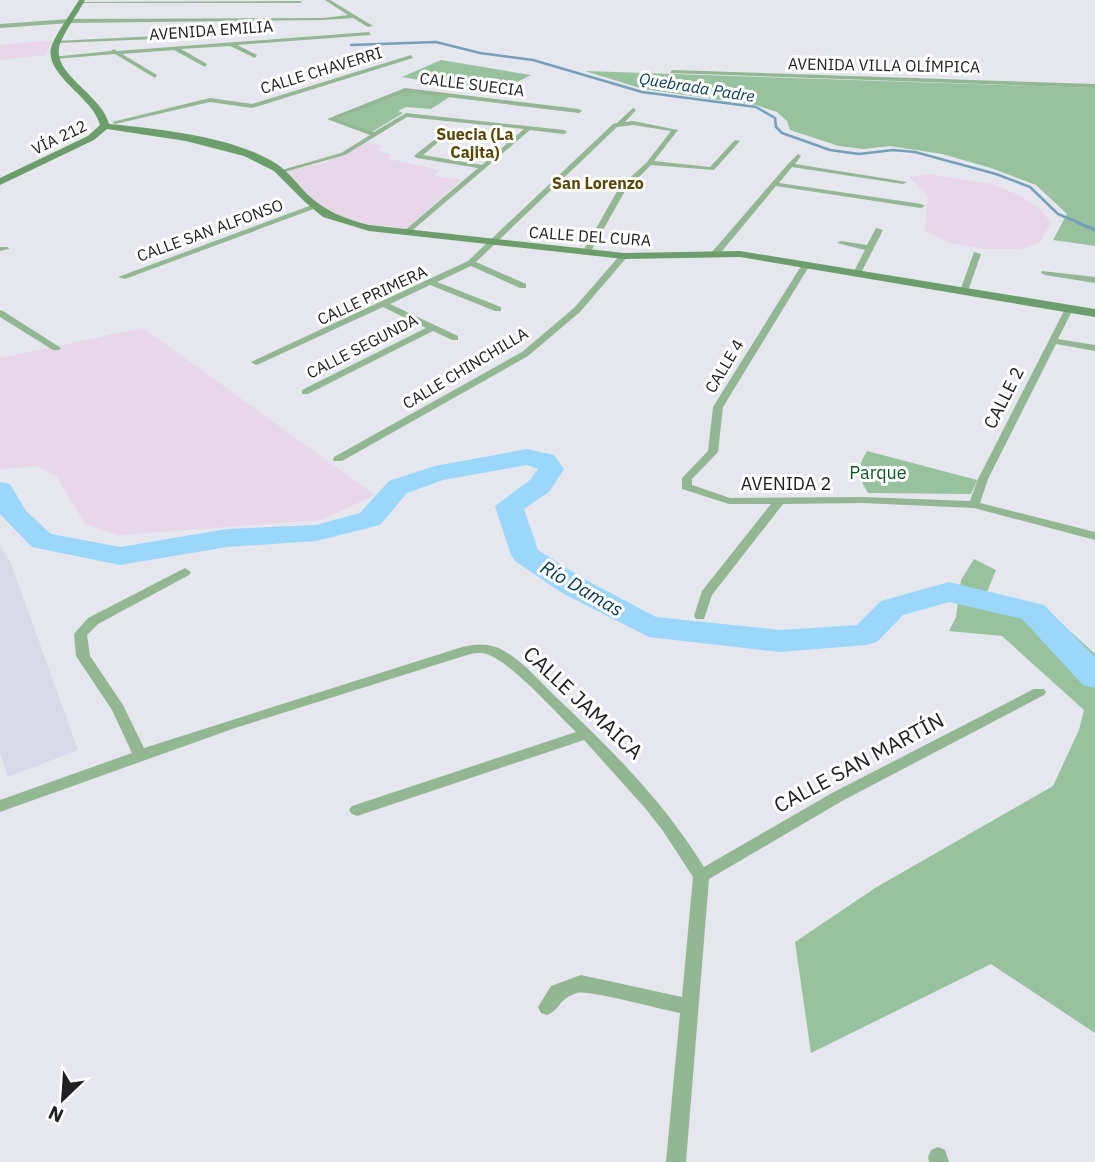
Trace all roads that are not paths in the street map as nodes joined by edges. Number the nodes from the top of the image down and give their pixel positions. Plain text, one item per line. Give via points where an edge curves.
1 (331, 0) edge
2 (210, 1) edge
3 (81, 2) edge
4 (190, 2) junction
5 (299, 2) dead end
6 (25, 16) dead end
7 (353, 16) junction
8 (187, 20) junction
9 (69, 21) junction
10 (25, 24) junction
11 (0, 26) edge
12 (370, 26) dead end
13 (369, 34) dead end
14 (178, 37) dead end
15 (284, 39) junction
16 (58, 41) junction
17 (230, 44) junction
18 (173, 47) junction
19 (306, 48) dead end
20 (114, 51) junction
21 (255, 56) dead end
22 (55, 57) junction
23 (411, 57) dead end
24 (205, 65) dead end
25 (672, 72) dead end
26 (155, 76) dead end
27 (1093, 86) edge
28 (518, 104) junction
29 (633, 110) dead end
30 (510, 111) dead end
31 (579, 111) dead end
32 (503, 118) dead end
33 (108, 122) junction
34 (620, 123) junction
35 (495, 124) junction
36 (126, 128) junction
37 (529, 128) junction
38 (146, 131) junction
39 (447, 132) dead end
40 (564, 132) dead end
41 (374, 134) junction
42 (91, 138) junction
43 (737, 141) dead end
44 (798, 156) dead end
45 (649, 163) junction
46 (790, 165) junction
47 (485, 167) junction
48 (281, 171) junction
49 (0, 182) edge
50 (903, 182) dead end
51 (774, 184) junction
52 (921, 206) dead end
53 (311, 208) junction
54 (880, 230) dead end
55 (407, 233) junction
56 (841, 243) dead end
57 (494, 244) junction
58 (870, 248) junction
59 (586, 253) junction
60 (715, 254) junction
61 (977, 254) dead end
62 (624, 256) junction
63 (471, 263) junction
64 (806, 265) junction
65 (857, 273) junction
66 (1045, 273) dead end
67 (122, 277) dead end
68 (1095, 281) edge
69 (432, 283) junction
70 (523, 286) dead end
71 (964, 291) junction
72 (386, 305) junction
73 (498, 309) dead end
74 (1069, 309) junction
75 (0, 313) edge
76 (1095, 313) edge
77 (432, 328) junction
78 (455, 338) dead end
79 (1055, 341) junction
80 (56, 348) dead end
81 (1095, 348) edge
82 (256, 362) dead end
83 (305, 391) dead end
84 (338, 459) dead end
85 (686, 487) joint
86 (778, 503) junction
87 (974, 505) junction
88 (1095, 536) edge
89 (185, 572) dead end
90 (700, 616) dead end
91 (1039, 692) dead end
92 (587, 734) junction
93 (140, 755) junction
94 (0, 806) edge
95 (356, 810) dead end
96 (701, 876) junction
97 (547, 1007) dead end
98 (688, 1007) junction
99 (676, 1162) edge

1 - 7 street
2 - 4 street
2 - 5 street
3 - 4 street
3 - 9 street
4 - 8 street
6 - 10 street
7 - 8 street
7 - 12 street
8 - 9 street
9 - 10 street
9 - 16 street
10 - 11 street
13 - 15 street, AVENIDA EMILIA
14 - 16 street
15 - 17 street, AVENIDA EMILIA
15 - 19 street
16 - 22 street
17 - 18 street, AVENIDA EMILIA
17 - 21 street
18 - 20 street, AVENIDA EMILIA
18 - 24 street
20 - 22 street, AVENIDA EMILIA
20 - 26 street
22 - 33 street, VÍA 212 via 60,69
23 - 33 street, CALLE CHAVERRI via 251,106 210,100
25 - 27 street, AVENIDA VILLA OLÍMPICA
28 - 30 street
28 - 31 street, CALLE SUECIA
28 - 41 street, CALLE SUECIA via 405,90 330,119
29 - 34 street, CALLE PRIMERA
32 - 35 street
33 - 36 street, CALLE DEL CURA
33 - 38 street
33 - 42 street, VÍA 212
34 - 45 street via 674,130
34 - 57 street, CALLE PRIMERA
35 - 37 street
35 - 41 street via 411,114
36 - 38 street, CALLE DEL CURA
36 - 42 street
37 - 40 street
37 - 47 street
38 - 48 street, CALLE DEL CURA via 249,155
39 - 47 street via 417,156
41 - 48 street via 343,154
42 - 49 street, VÍA 212
43 - 45 street via 712,169
44 - 46 street
45 - 59 street via 622,190
46 - 50 street
46 - 51 street
47 - 55 street
48 - 53 street, CALLE DEL CURA
51 - 52 street
51 - 60 street
53 - 55 street, CALLE DEL CURA via 351,224
53 - 67 street, CALLE SAN ALFONSO
54 - 58 street
55 - 57 street, CALLE DEL CURA
56 - 58 street
57 - 59 street, CALLE DEL CURA
57 - 63 street, CALLE PRIMERA
58 - 65 street
59 - 62 street, CALLE DEL CURA
60 - 62 street, CALLE DEL CURA
60 - 64 street, CALLE DEL CURA
61 - 71 street
62 - 84 street, CALLE CHINCHILLA via 577,310 525,354
63 - 69 street, CALLE PRIMERA
63 - 70 street
64 - 65 street, CALLE DEL CURA
64 - 85 street, CALLE 4 via 718,407 713,452 687,478
65 - 71 street, CALLE DEL CURA
66 - 68 street
69 - 72 street, CALLE PRIMERA
69 - 73 street
71 - 74 street, CALLE DEL CURA
72 - 77 street
72 - 82 street, CALLE PRIMERA
74 - 76 street, CALLE DEL CURA
74 - 79 street, CALLE 2
75 - 80 street
77 - 78 street
77 - 83 street, CALLE SEGUNDA
79 - 81 street
79 - 87 street, CALLE 2 via 1017,408
85 - 86 street, AVENIDA 2 via 729,502
86 - 87 street, AVENIDA 2 via 862,500
86 - 90 street via 706,594
87 - 88 street, AVENIDA 2
89 - 93 street via 93,621 80,634 83,656 118,709
91 - 96 street, CALLE SAN MARTÍN via 837,797
92 - 93 street, CALLE JAMAICA via 529,679 491,650 478,648
92 - 95 street
92 - 96 street, CALLE JAMAICA via 622,768 679,838
93 - 94 street, CALLE JAMAICA
96 - 98 street
97 - 98 street via 557,992 581,983
98 - 99 street

